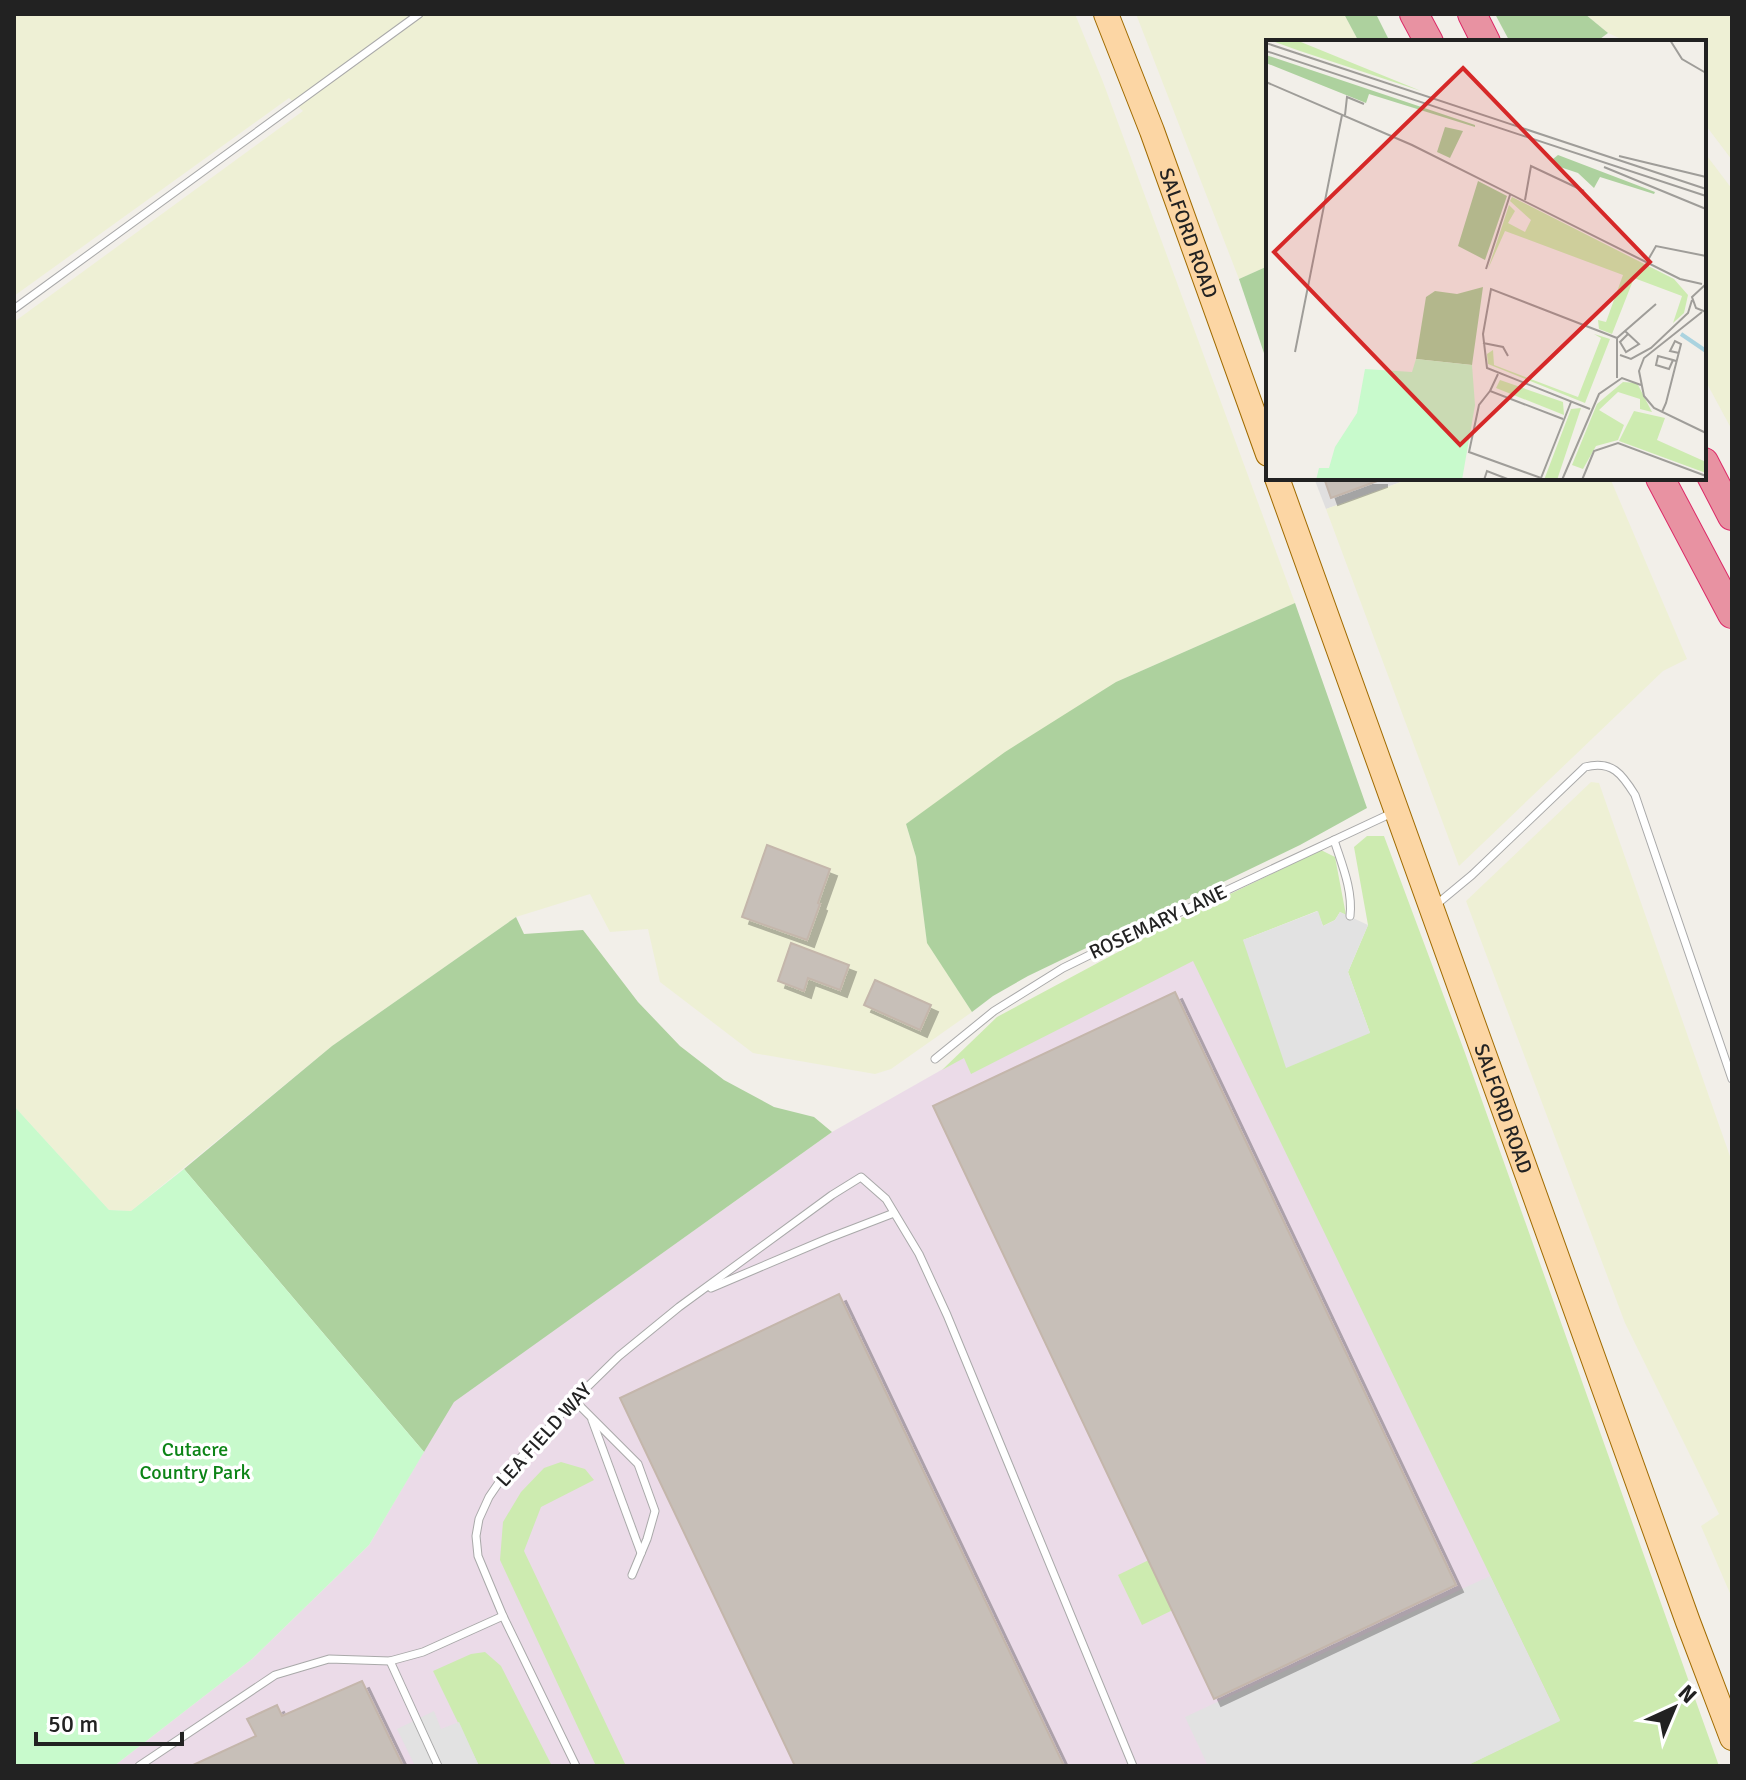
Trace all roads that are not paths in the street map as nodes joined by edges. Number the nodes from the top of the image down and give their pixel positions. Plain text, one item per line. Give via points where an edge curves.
1 (419, 14) edge
2 (1106, 14) edge
3 (1414, 14) edge
4 (1472, 14) edge
5 (1428, 40) edge
6 (1485, 40) edge
7 (14, 309) edge
8 (1266, 448) edge
9 (1706, 466) edge
10 (1278, 480) edge
11 (1661, 480) edge
12 (1732, 516) edge
13 (1732, 614) edge
14 (1396, 811) junction
15 (1334, 840) junction
16 (1432, 909) junction
17 (1350, 916) dead end
18 (935, 1059) dead end
19 (1732, 1079) edge
20 (894, 1213) junction
21 (699, 1293) junction
22 (574, 1400) junction
23 (591, 1417) junction
24 (641, 1553) junction
25 (632, 1575) dead end
26 (503, 1616) junction
27 (390, 1661) junction
28 (1732, 1738) edge
29 (139, 1766) edge
30 (438, 1766) edge
31 (576, 1766) edge
32 (1133, 1766) edge

1 - 7 lane
2 - 8 main road, SALFORD ROAD
3 - 5 highway
4 - 6 highway
9 - 12 highway
10 - 14 main road, SALFORD ROAD
11 - 13 highway
14 - 15 lane, ROSEMARY LANE
14 - 16 main road, SALFORD ROAD
15 - 17 lane via 1348,887
15 - 18 lane, ROSEMARY LANE via 1063,968 994,1011
16 - 19 lane via 1585,767 1609,766 1635,795
16 - 28 main road, SALFORD ROAD
20 - 21 lane
20 - 21 lane, LEA FIELD WAY via 861,1177
20 - 32 lane via 947,1315
21 - 22 lane, LEA FIELD WAY via 619,1356
22 - 23 lane
22 - 26 lane, LEA FIELD WAY via 502,1478 479,1519 478,1556
23 - 24 lane
23 - 24 lane via 638,1464 655,1511
24 - 25 lane
26 - 27 lane
26 - 31 lane, LEA FIELD WAY
27 - 29 lane via 329,1659 275,1675
27 - 30 lane

